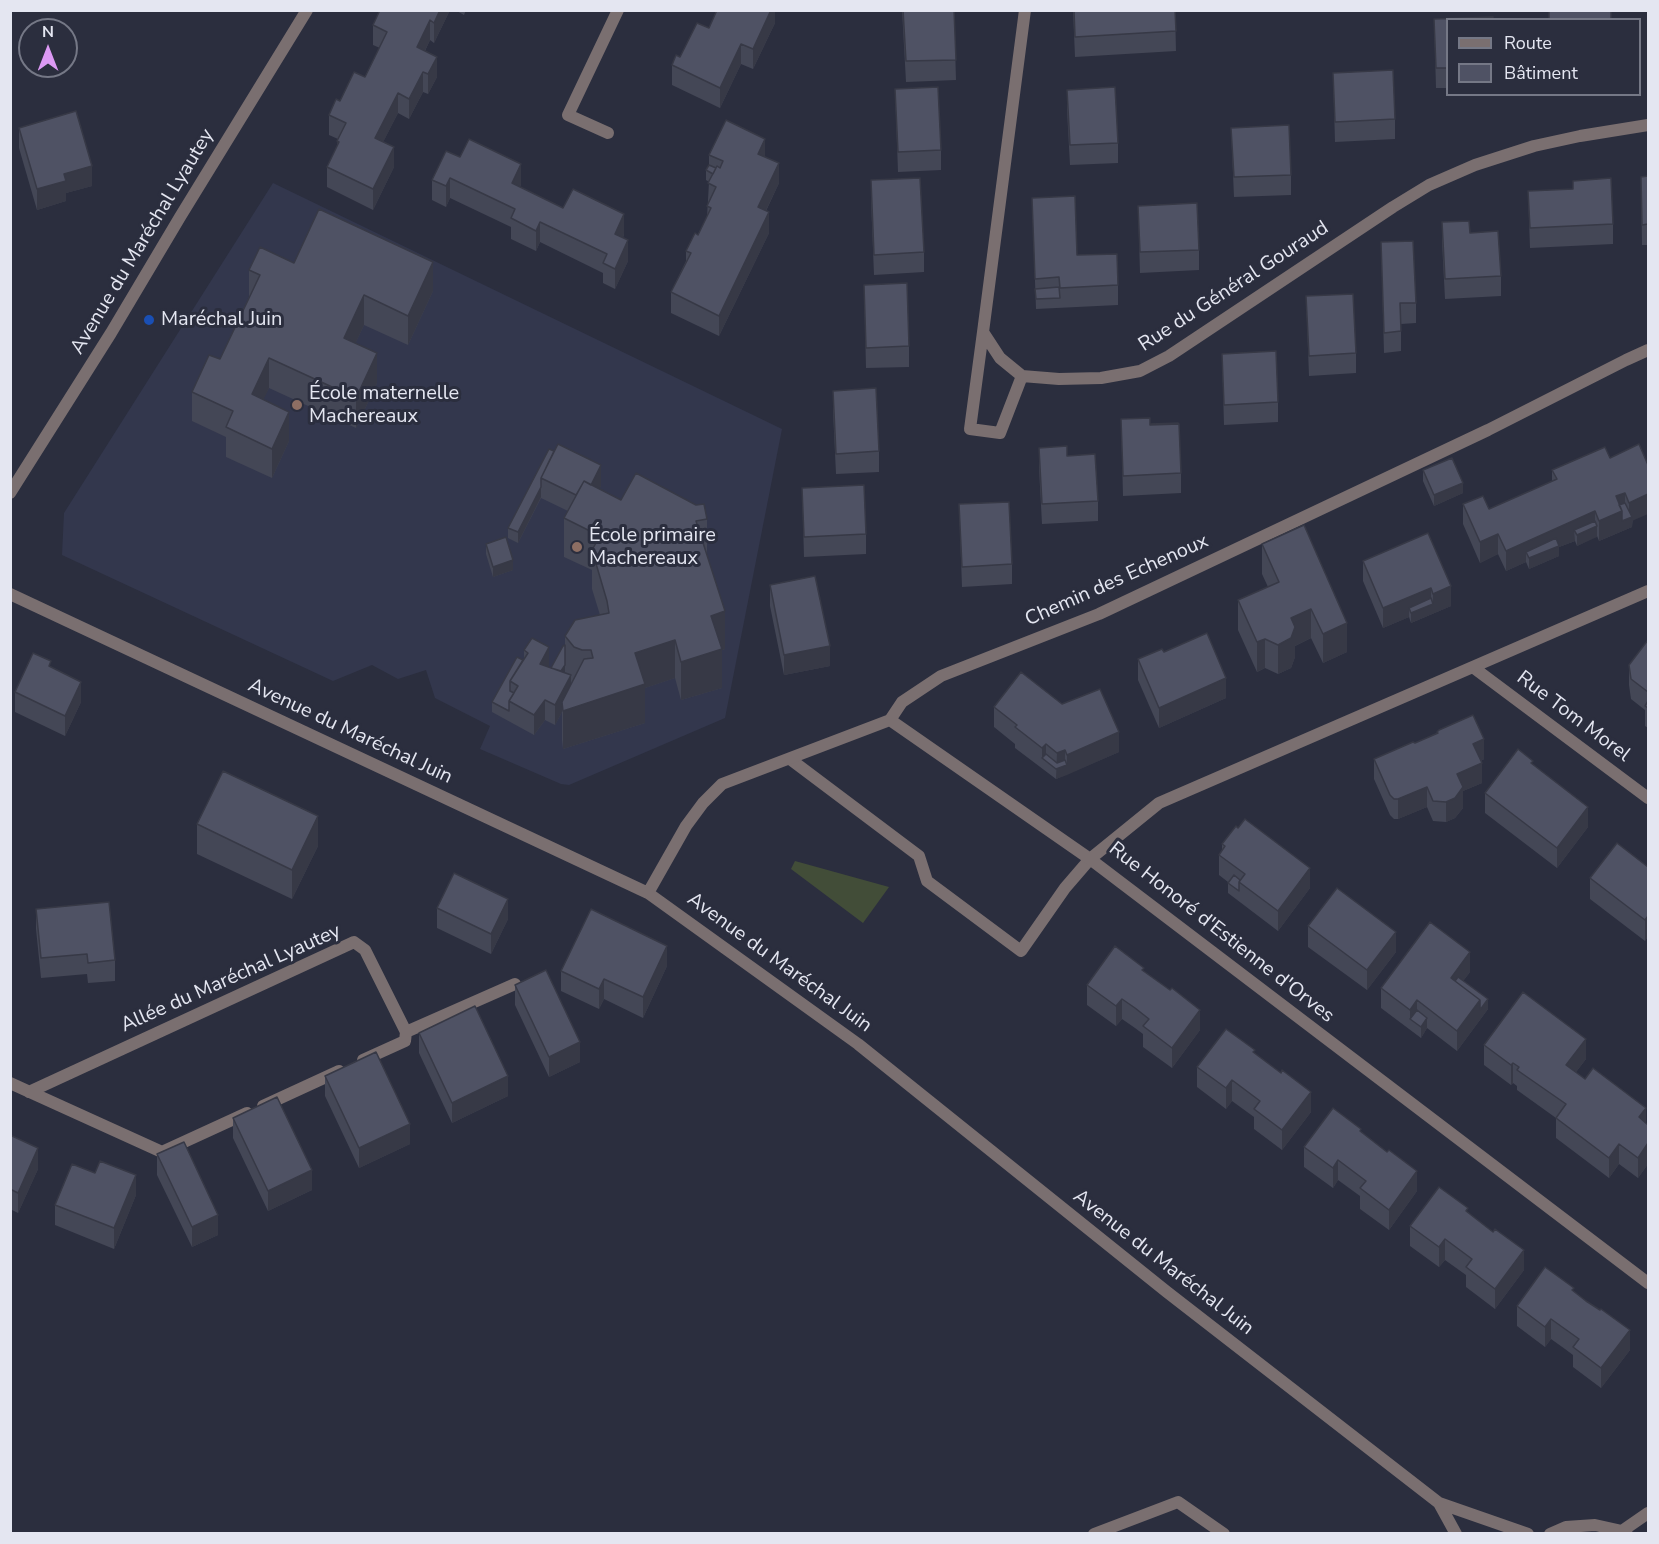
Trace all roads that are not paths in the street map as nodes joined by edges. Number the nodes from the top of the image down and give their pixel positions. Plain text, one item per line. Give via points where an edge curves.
1 (307, 10) edge
2 (618, 10) edge
3 (1025, 10) edge
4 (1648, 125) edge
5 (608, 133) dead end
6 (982, 332) junction
7 (1648, 350) edge
8 (1022, 376) junction
9 (10, 493) edge
10 (1648, 591) edge
11 (10, 594) edge
12 (1474, 668) junction
13 (890, 720) junction
14 (790, 759) junction
15 (1648, 798) edge
16 (1090, 859) junction
17 (648, 893) junction
18 (515, 984) edge
19 (406, 1032) junction
20 (10, 1083) edge
21 (29, 1092) junction
22 (1648, 1283) edge
23 (1438, 1503) junction
24 (1648, 1513) edge
25 (1625, 1532) edge
26 (1094, 1533) edge
27 (1224, 1533) edge
28 (1456, 1533) edge
29 (1528, 1533) edge
30 (1550, 1533) edge

1 - 9 street, Avenue du Maréchal Lyautey
2 - 5 street via 568,115
3 - 6 street
4 - 8 street, Rue du Général Gouraud via 1534,146 1429,185 1169,356 1140,371 1101,378
6 - 8 street via 1000,358
6 - 8 street via 970,429 1000,433
7 - 13 street, Chemin des Echenoux via 1099,614 941,676 902,702
10 - 12 street, Rue Honoré d'Estienne d'Orves
11 - 17 street, Avenue du Maréchal Juin
12 - 15 street, Rue Tom Morel
12 - 16 street, Rue Honoré d'Estienne d'Orves via 1159,803
13 - 14 street, Chemin des Echenoux
13 - 16 street
14 - 16 street via 919,856 927,881 1022,951
14 - 17 street, Chemin des Echenoux via 722,784 686,826
16 - 22 street, Rue Honoré d'Estienne d'Orves
17 - 23 street, Avenue du Maréchal Juin via 858,1044
18 - 19 street
19 - 21 street via 405,1041 162,1152
19 - 21 street, Allée du Maréchal Lyautey via 365,950 354,942
20 - 21 street
23 - 28 street, Avenue du Maréchal Juin
23 - 29 street, Avenue du Maréchal Juin
24 - 25 street
25 - 30 street via 1595,1525 1566,1527
26 - 27 street via 1178,1502

